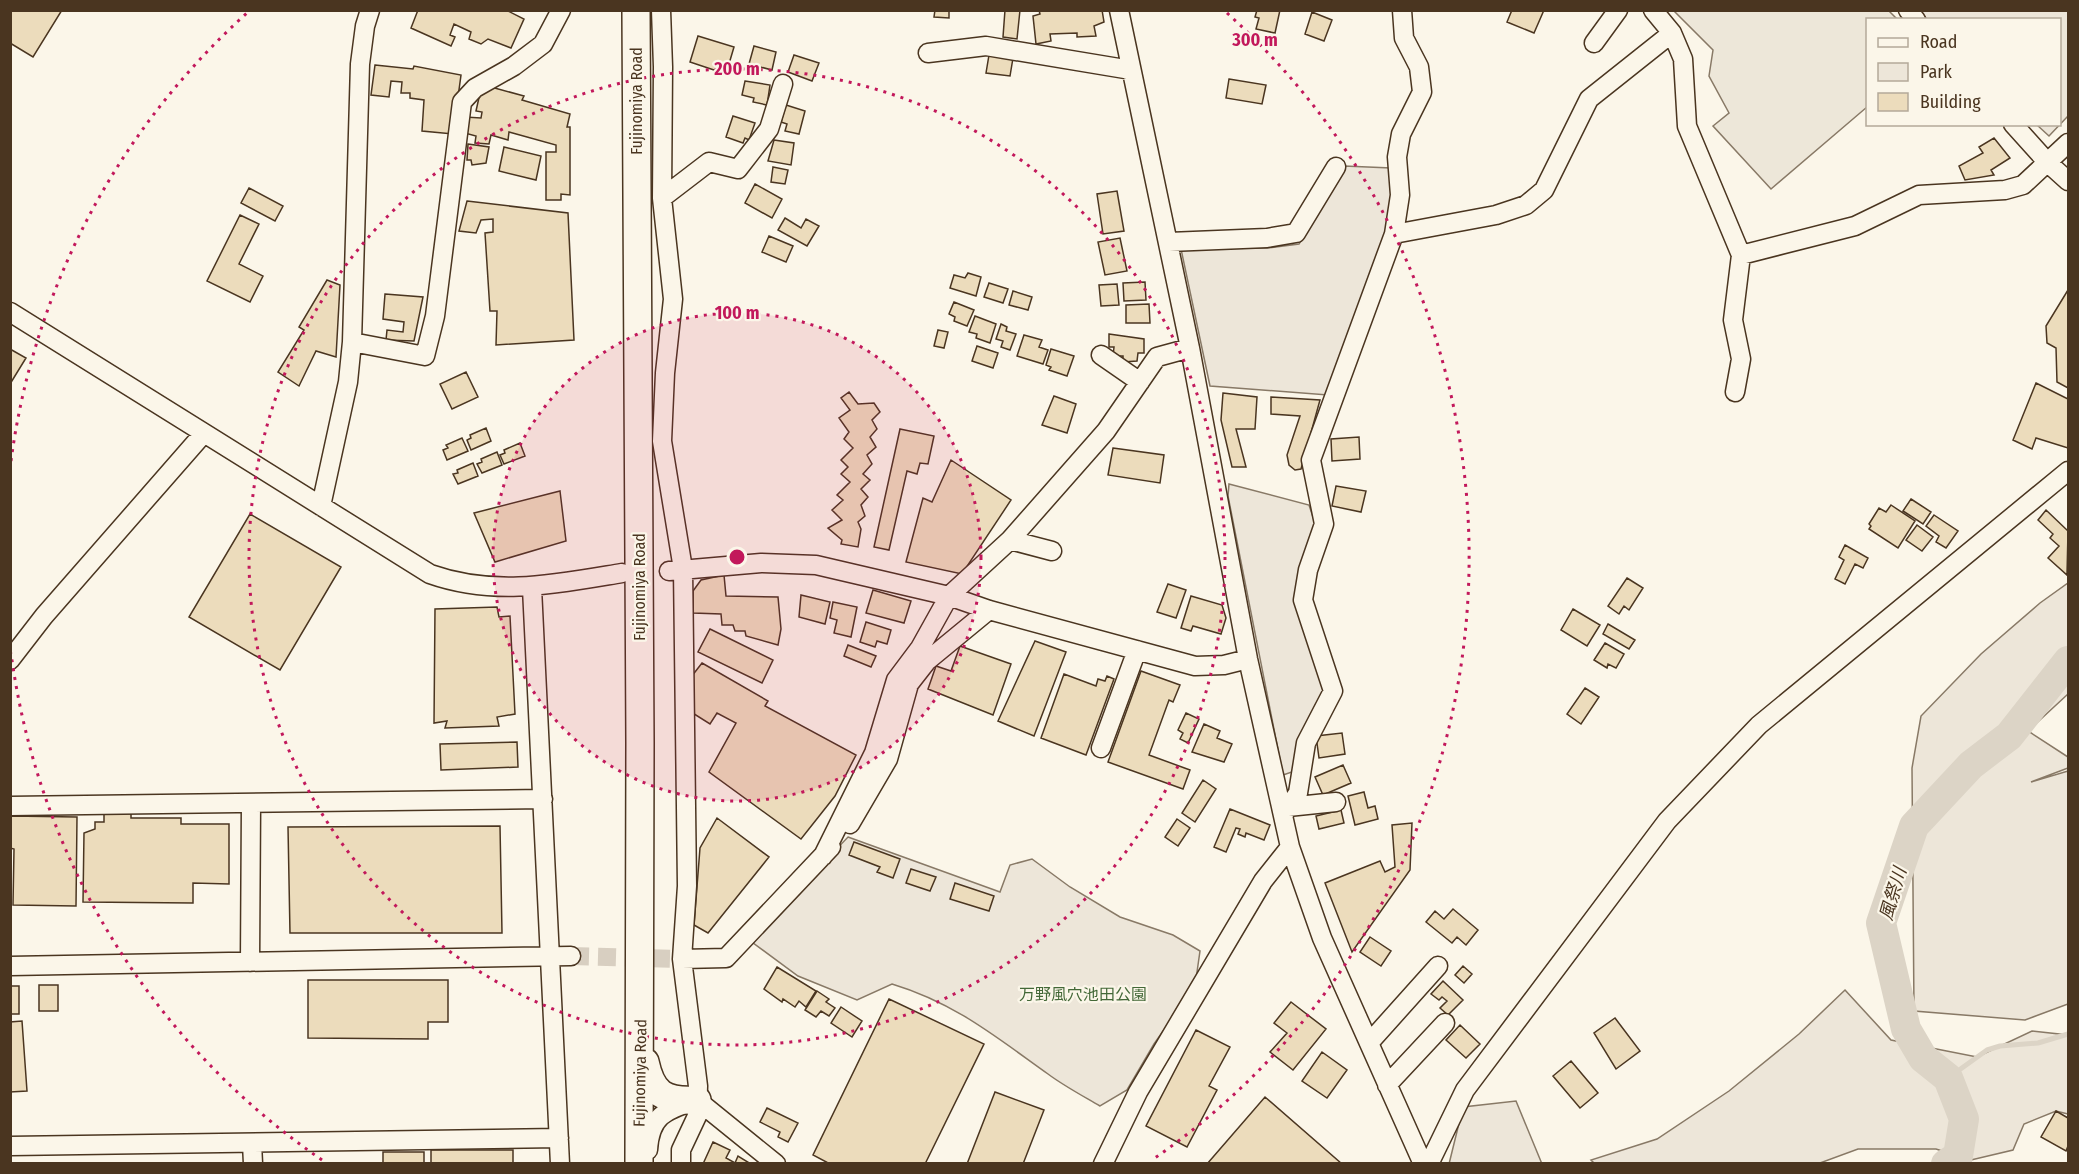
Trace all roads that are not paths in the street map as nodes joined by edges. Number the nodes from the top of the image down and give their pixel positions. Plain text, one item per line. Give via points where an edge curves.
1 (370, 10) edge
2 (561, 10) edge
3 (636, 10) edge
4 (661, 10) edge
5 (1119, 10) edge
6 (1402, 10) edge
7 (1618, 10) edge
8 (1653, 10) edge
9 (1672, 33) junction
10 (1594, 43) dead end
11 (928, 53) dead end
12 (1131, 70) junction
13 (783, 84) dead end
14 (2015, 126) edge
15 (2068, 143) edge
16 (2048, 163) junction
17 (1336, 167) dead end
18 (2068, 181) edge
19 (662, 198) junction
20 (1394, 234) junction
21 (1169, 242) junction
22 (1741, 255) junction
23 (10, 312) edge
24 (352, 342) junction
25 (1190, 348) junction
26 (1101, 355) dead end
27 (1140, 382) junction
28 (1735, 392) dead end
29 (204, 433) junction
30 (2068, 471) edge
31 (321, 506) junction
32 (1010, 540) junction
33 (1052, 551) dead end
34 (676, 570) junction
35 (622, 573) dead end
36 (532, 588) junction
37 (949, 596) junction
38 (989, 610) junction
39 (1137, 651) junction
40 (11, 658) edge
41 (1248, 659) junction
42 (1101, 748) dead end
43 (543, 799) junction
44 (1336, 802) dead end
45 (251, 803) junction
46 (10, 806) edge
47 (1285, 811) junction
48 (1290, 846) junction
49 (823, 856) junction
50 (571, 956) tunnel mouth
51 (550, 957) junction
52 (682, 959) junction
53 (250, 962) junction
54 (10, 966) edge
55 (1438, 966) dead end
56 (1445, 1023) dead end
57 (1369, 1043) junction
58 (641, 1046) junction
59 (1388, 1085) junction
60 (697, 1100) junction
61 (559, 1138) junction
62 (252, 1143) junction
63 (10, 1146) edge
64 (253, 1164) edge
65 (560, 1164) edge
66 (639, 1164) edge
67 (647, 1164) edge
68 (681, 1164) edge
69 (776, 1164) edge
70 (1103, 1164) edge
71 (1423, 1164) edge
72 (1430, 1164) edge

1 - 24 street via 360,64
2 - 24 street via 543,45 475,88 462,102 435,316 425,356
3 - 58 highway, Fujinomiya Road
4 - 19 street
5 - 12 street
6 - 20 street via 1404,38 1419,67 1422,92 1401,134 1397,157 1400,195
7 - 10 street
8 - 9 street
9 - 20 street via 1589,99 1544,190 1526,205 1496,215
9 - 22 street via 1683,59 1687,126
11 - 12 street via 986,46
12 - 21 street
13 - 19 street via 769,129 738,169 709,162
14 - 16 street
15 - 16 street
16 - 18 street
16 - 22 street via 2023,185 2005,190 1919,195 1855,226
17 - 21 street via 1296,234
19 - 34 street via 673,299 662,441
20 - 47 street via 1311,460 1324,524 1308,570 1303,600 1333,691 1306,742 1298,793
21 - 25 street
22 - 28 street via 1733,320 1741,359
23 - 29 street
24 - 31 street via 348,382
25 - 27 street via 1157,357
25 - 41 street
26 - 27 street
27 - 32 street via 1106,431
29 - 31 street
29 - 40 street
30 - 72 street via 1759,725 1667,820 1465,1090
31 - 36 street via 430,574 457,584
32 - 33 street
32 - 37 street
34 - 37 street via 761,563 816,565
34 - 52 street via 687,886
35 - 36 street
36 - 43 street
37 - 38 street
37 - 49 street via 920,648 896,680 874,753
38 - 39 street
38 - 49 street via 927,661 909,684 888,759 844,832
39 - 41 street via 1195,666
39 - 42 street
41 - 47 street
43 - 45 street
43 - 51 street
44 - 47 street
45 - 46 street
45 - 53 street
47 - 48 street
48 - 57 street via 1322,938
48 - 70 street via 1263,881 1144,1082
49 - 52 street via 726,958
50 - 51 street
51 - 53 street
51 - 61 street
52 - 60 street
53 - 54 street
55 - 57 street
56 - 59 street
57 - 59 street
58 - 60 highway via 652,1087 670,1098
58 - 66 highway, Fujinomiya Road
59 - 71 street
60 - 67 street via 666,1110 656,1120 648,1136
60 - 68 street via 697,1116 681,1150
60 - 69 street
61 - 62 street
61 - 65 street
62 - 63 street
62 - 64 street

